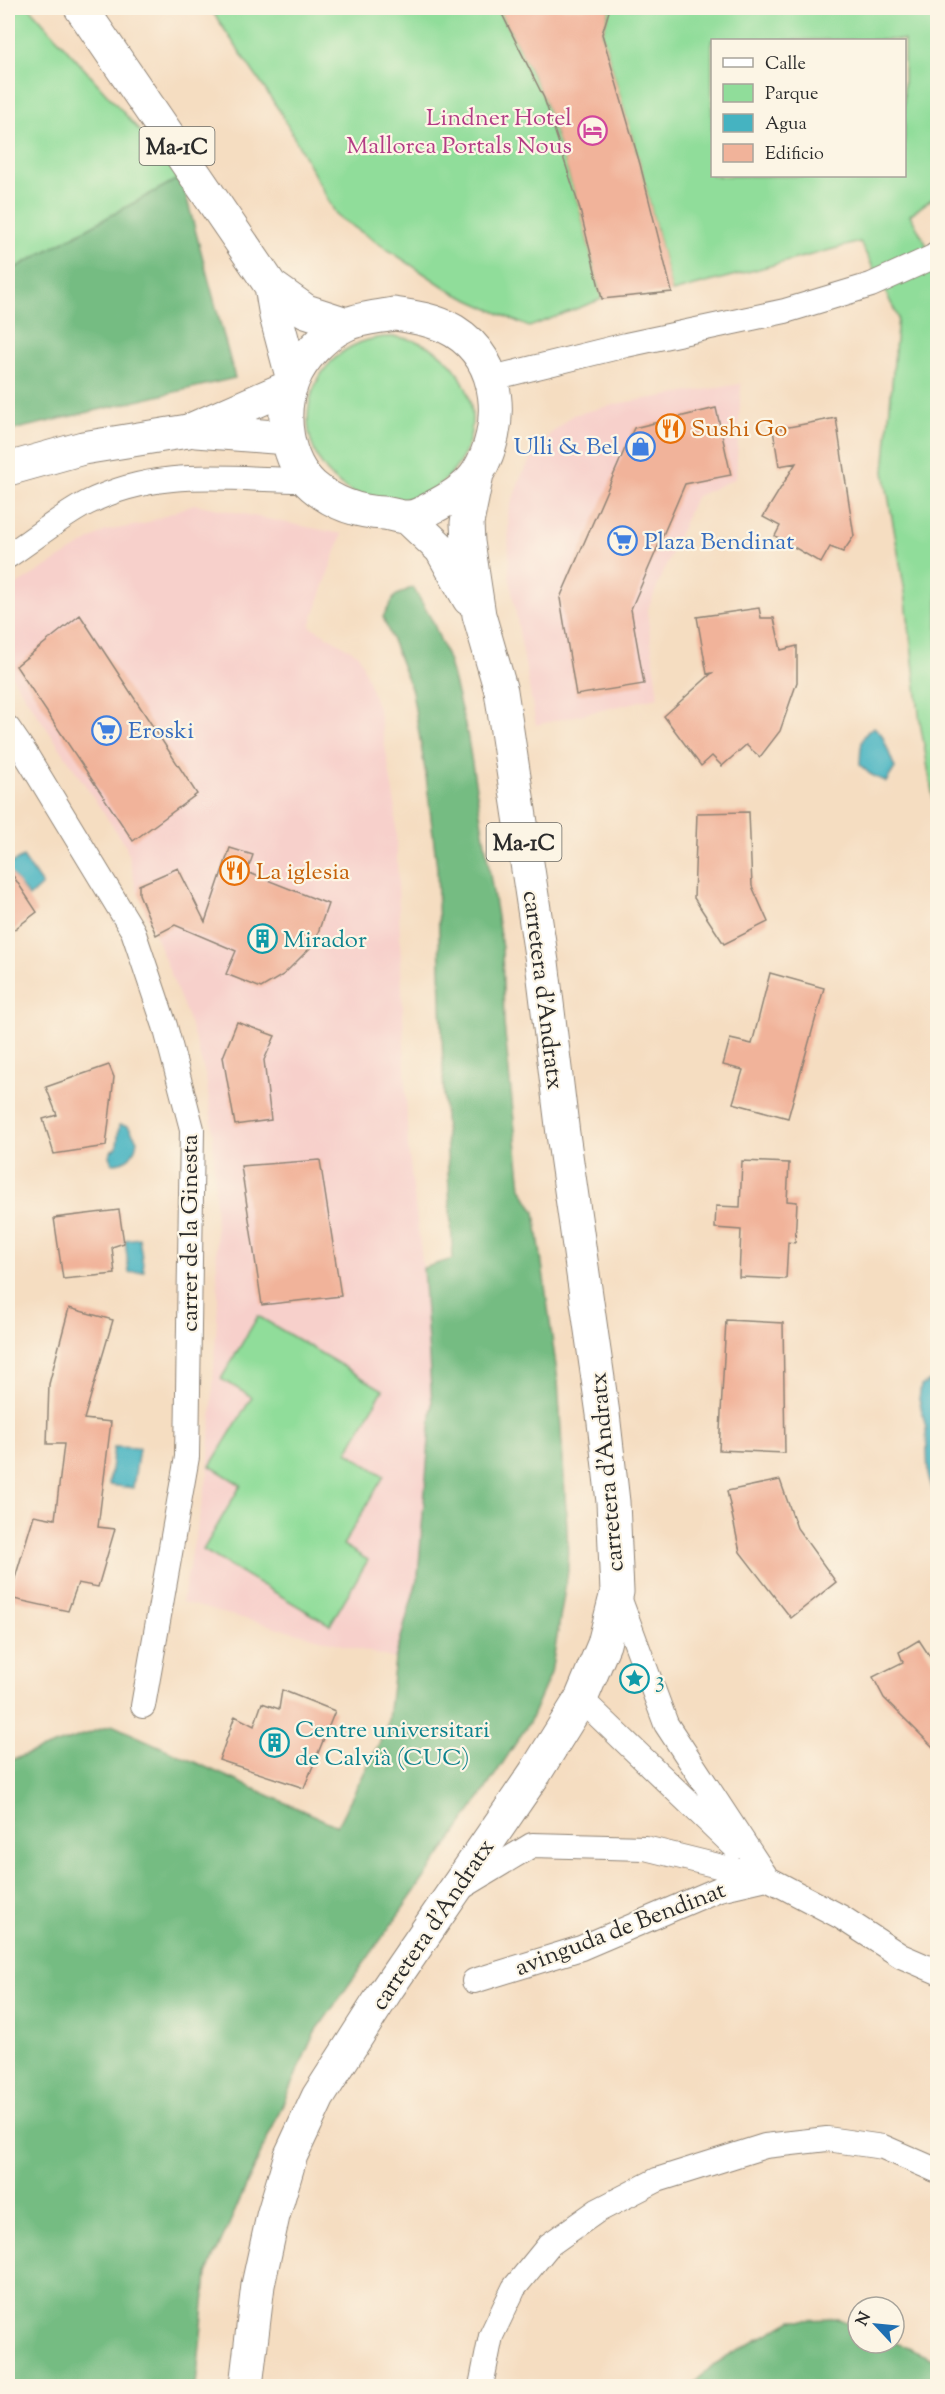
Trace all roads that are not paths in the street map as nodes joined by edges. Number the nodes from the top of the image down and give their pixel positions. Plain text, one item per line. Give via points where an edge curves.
1 (81, 8) edge
2 (936, 255) edge
3 (271, 286) junction
4 (346, 324) junction
5 (492, 378) junction
6 (292, 383) junction
7 (188, 431) junction
8 (287, 438) junction
9 (8, 469) edge
10 (477, 474) junction
11 (307, 480) junction
12 (408, 518) junction
13 (8, 556) edge
14 (479, 615) junction
15 (8, 728) edge
16 (617, 1592) junction
17 (581, 1699) junction
18 (143, 1706) dead end
19 (768, 1878) junction
20 (451, 1894) junction
21 (938, 1972) edge
22 (474, 1981) dead end
23 (938, 2171) edge
24 (246, 2386) edge
25 (482, 2386) edge

1 - 3 main road, Ma-1C
2 - 5 street via 871,285 785,311
3 - 4 main road, Ma-1C via 306,310
3 - 6 main road, Ma-1C
4 - 5 main road, Ma-1C via 394,314 427,319 455,332 480,355
4 - 6 main road, Ma-1C via 314,350
5 - 10 main road, Ma-1C via 496,412 489,446
6 - 7 main road
6 - 8 main road, Ma-1C
7 - 8 main road
7 - 9 main road via 83,448
8 - 11 main road, Ma-1C
10 - 12 main road, Ma-1C via 451,497
10 - 14 main road, carretera d'Andratx / Ma-1C via 467,523
11 - 12 main road, Ma-1C via 338,502 364,512
11 - 13 street via 204,476 153,480 85,504
12 - 14 main road, carretera d'Andratx / Ma-1C via 441,549
14 - 16 main road, carretera d'Andratx / Ma-1C via 501,691 542,962 562,1134 604,1425
15 - 18 street, carrer de la Ginesta via 133,931 165,1026 192,1129 187,1457
16 - 17 main road, carretera d'Andratx / Ma-1C via 604,1644
16 - 19 street, avinguda de Bendinat via 666,1724
17 - 19 street, avinguda de Bendinat
17 - 20 main road, carretera d'Andratx / Ma-1C
19 - 20 street, avinguda de Bendinat via 645,1848 532,1845
19 - 21 street, avinguda de Bendinat via 841,1917 901,1956
19 - 22 street, avinguda de Bendinat via 719,1889 581,1948
20 - 24 main road, carretera d'Andratx / Ma-1C via 318,2097 291,2155 258,2285
23 - 25 street via 883,2146 827,2139 765,2146 657,2180 597,2211 549,2245 513,2288 491,2336

